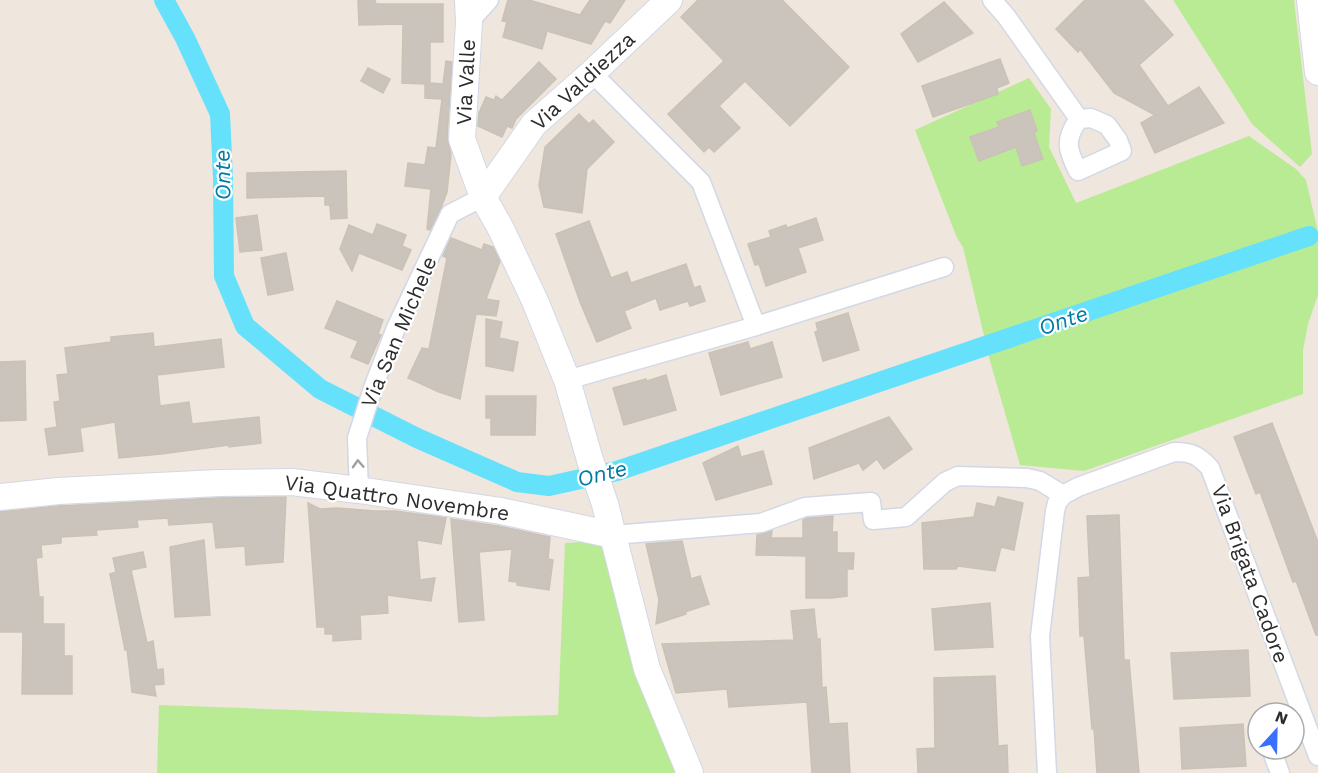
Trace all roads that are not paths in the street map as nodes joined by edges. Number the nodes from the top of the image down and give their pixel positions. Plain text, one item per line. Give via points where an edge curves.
1 (489, 0) edge
2 (669, 0) edge
3 (992, 0) edge
4 (1310, 0) edge
5 (469, 11) edge
6 (1318, 72) edge
7 (592, 73) junction
8 (1079, 119) dead end
9 (483, 197) junction
10 (944, 267) dead end
11 (756, 326) junction
12 (567, 380) junction
13 (359, 490) junction
14 (1063, 495) junction
15 (0, 497) edge
16 (613, 535) junction
17 (1289, 701) edge
18 (1306, 735) edge
19 (1318, 756) edge
20 (690, 773) edge
21 (1047, 773) edge

1 - 5 street
2 - 7 street, Via Valdiezza
3 - 8 street
4 - 6 street
5 - 9 street, Via Valle via 462,139
7 - 9 street, Via Valdiezza via 534,124
7 - 11 street via 701,182
9 - 12 street, Via Valle via 535,301
13 -> 9 street, Via San Michele via 357,438 396,328 450,214
10 - 11 street
11 - 12 street
12 - 16 street, Via Valle
13 - 15 street, Via Quattro Novembre via 292,482 218,483
13 - 16 street, Via Quattro Novembre via 501,511
14 - 16 street via 1027,478 958,476 945,482 906,517 873,520 871,502 805,507 761,523
14 - 17 street, Via Brigata Cadore via 1174,452 1194,454 1201,459 1210,468
14 - 21 street via 1055,511 1040,636
16 - 20 street, Via Valle via 647,669
18 - 19 street, Via Brigata Cadore

